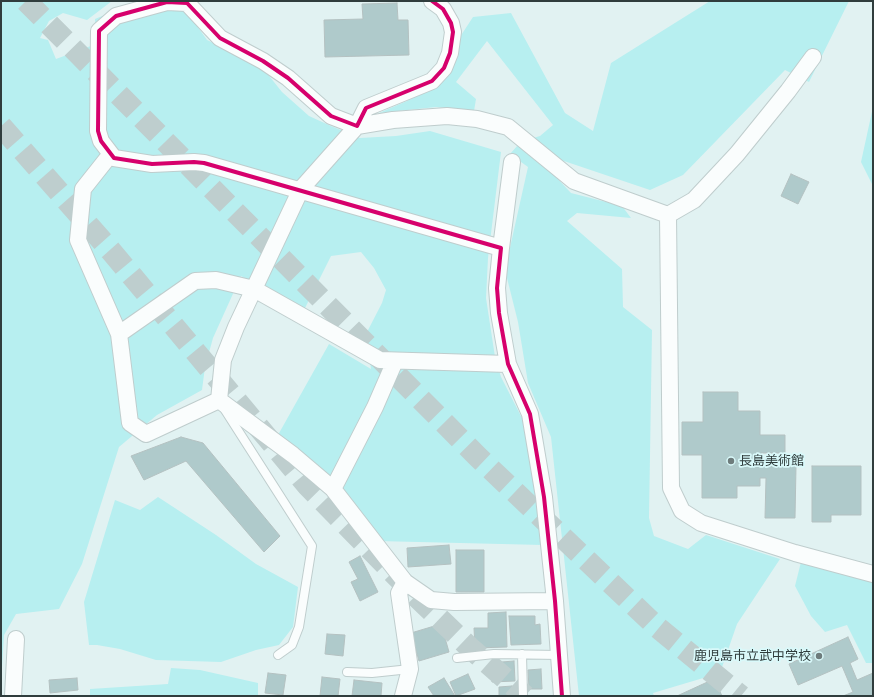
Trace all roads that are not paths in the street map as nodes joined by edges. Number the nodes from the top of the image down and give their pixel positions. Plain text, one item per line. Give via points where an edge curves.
1 (432, 1) edge
2 (813, 57) dead end
3 (357, 126) junction
4 (110, 155) junction
5 (512, 162) dead end
6 (301, 189) junction
7 (668, 215) junction
8 (501, 248) junction
9 (254, 289) junction
10 (119, 334) junction
11 (395, 361) junction
12 (508, 364) junction
13 (219, 400) junction
14 (333, 489) junction
15 (873, 574) edge
16 (405, 582) junction
17 (555, 601) junction
18 (16, 639) dead end
19 (522, 654) junction
20 (278, 655) dead end
21 (559, 655) junction
22 (457, 658) dead end
23 (410, 669) junction
24 (347, 672) dead end
25 (13, 696) edge
26 (402, 696) edge
27 (523, 696) edge
28 (562, 696) edge

1 - 3 street via 443,9 453,32 450,53 444,68 432,81 366,108
2 - 7 street via 737,154 694,200
3 - 4 street via 331,116 288,78 220,38 187,3 167,2 116,16 99,31 98,131 100,141
3 - 6 street
3 - 7 street via 447,116 477,119 508,127 574,181
4 - 6 street via 114,158 152,164 204,163
4 - 10 street via 83,189 78,240
5 - 8 street
6 - 8 street
6 - 9 street
7 - 15 street via 671,488 682,511 701,523 795,553
8 - 12 street via 497,288
9 - 10 street via 216,280 195,282
9 - 11 street via 380,360
9 - 13 street via 223,360
10 - 13 street via 130,423 146,434
11 - 12 street
11 - 14 street via 375,407
12 - 17 street via 530,414 544,497
13 - 14 street via 293,455
13 - 20 lane via 312,546 300,626 292,645
14 - 16 street
16 - 17 street via 431,600
16 - 23 street via 399,593
17 - 21 street
18 - 25 street
19 - 21 lane
19 - 22 lane
19 - 27 lane
21 - 28 street
23 - 24 lane via 372,673
23 - 26 street

